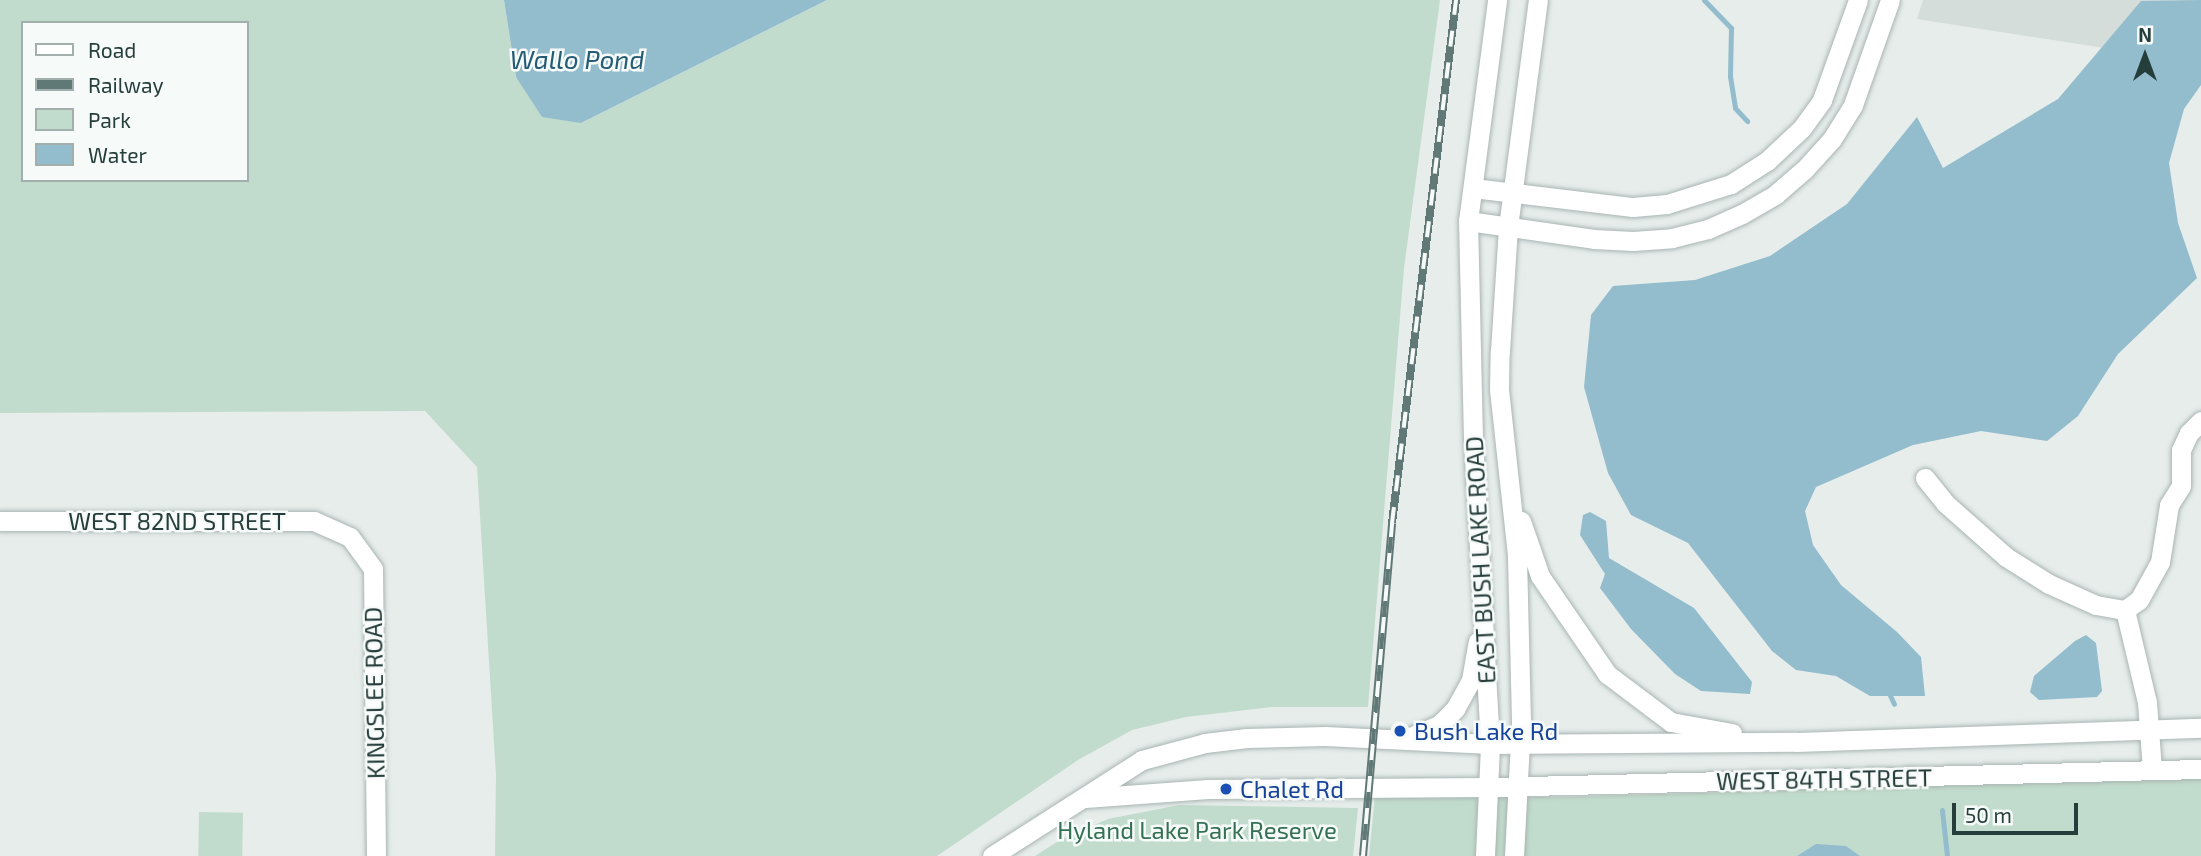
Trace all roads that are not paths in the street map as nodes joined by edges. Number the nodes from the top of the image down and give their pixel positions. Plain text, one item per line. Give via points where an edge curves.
1 (1497, 0) edge
2 (1538, 0) edge
3 (1858, 0) edge
4 (1890, 0) edge
5 (1473, 188) junction
6 (1514, 192) junction
7 (1468, 221) junction
8 (1508, 227) junction
9 (2201, 421) edge
10 (1925, 478) dead end
11 (1513, 500) junction
12 (0, 521) edge
13 (350, 537) joint
14 (1484, 607) junction
15 (2125, 610) junction
16 (2201, 728) edge
17 (2147, 729) junction
18 (1403, 740) junction
19 (1796, 742) junction
20 (1490, 744) junction
21 (1520, 744) junction
22 (2201, 769) edge
23 (2152, 771) junction
24 (1518, 786) junction
25 (1489, 787) junction
26 (1084, 798) junction
27 (376, 856) edge
28 (992, 856) edge
29 (1485, 856) edge
30 (1514, 856) edge

1 - 5 street, EAST BUSH LAKE ROAD
2 - 6 street, EAST BUSH LAKE ROAD
3 - 6 street via 1822,100 1802,128 1767,161 1731,184 1667,204 1633,207
4 - 8 street via 1853,105 1832,139 1776,194 1707,229 1672,238 1594,239
5 - 6 street
5 - 7 street, EAST BUSH LAKE ROAD
6 - 8 street, EAST BUSH LAKE ROAD
7 - 8 street
7 - 14 street, EAST BUSH LAKE ROAD via 1473,439
8 - 11 street, EAST BUSH LAKE ROAD via 1499,390
9 - 15 street via 2181,450 2181,486 2169,505 2160,562 2139,600
10 - 15 street via 1945,503 2006,557 2049,584 2096,605
11 - 19 street via 1540,576 1607,674 1671,722
11 - 21 street, EAST BUSH LAKE ROAD
12 - 13 street, WEST 82ND STREET via 314,522
13 - 27 street, KINGSLEE ROAD via 373,569
14 - 18 street via 1471,680 1463,696 1439,725
14 - 20 street, EAST BUSH LAKE ROAD
15 - 17 street via 2147,702
16 - 17 street, WEST 84TH STREET
17 - 19 street, WEST 84TH STREET
17 - 23 street
18 - 20 street
18 - 26 street via 1292,736 1205,744 1142,760
19 - 21 street, WEST 84TH STREET
20 - 21 street, WEST 84TH STREET
20 - 25 street, EAST BUSH LAKE ROAD
21 - 24 street, EAST BUSH LAKE ROAD
22 - 23 street, WEST 84TH STREET
23 - 24 street, WEST 84TH STREET
24 - 25 street, WEST 84TH STREET
24 - 30 street, EAST BUSH LAKE ROAD
25 - 26 street via 1208,789
25 - 29 street, EAST BUSH LAKE ROAD
26 - 28 street

